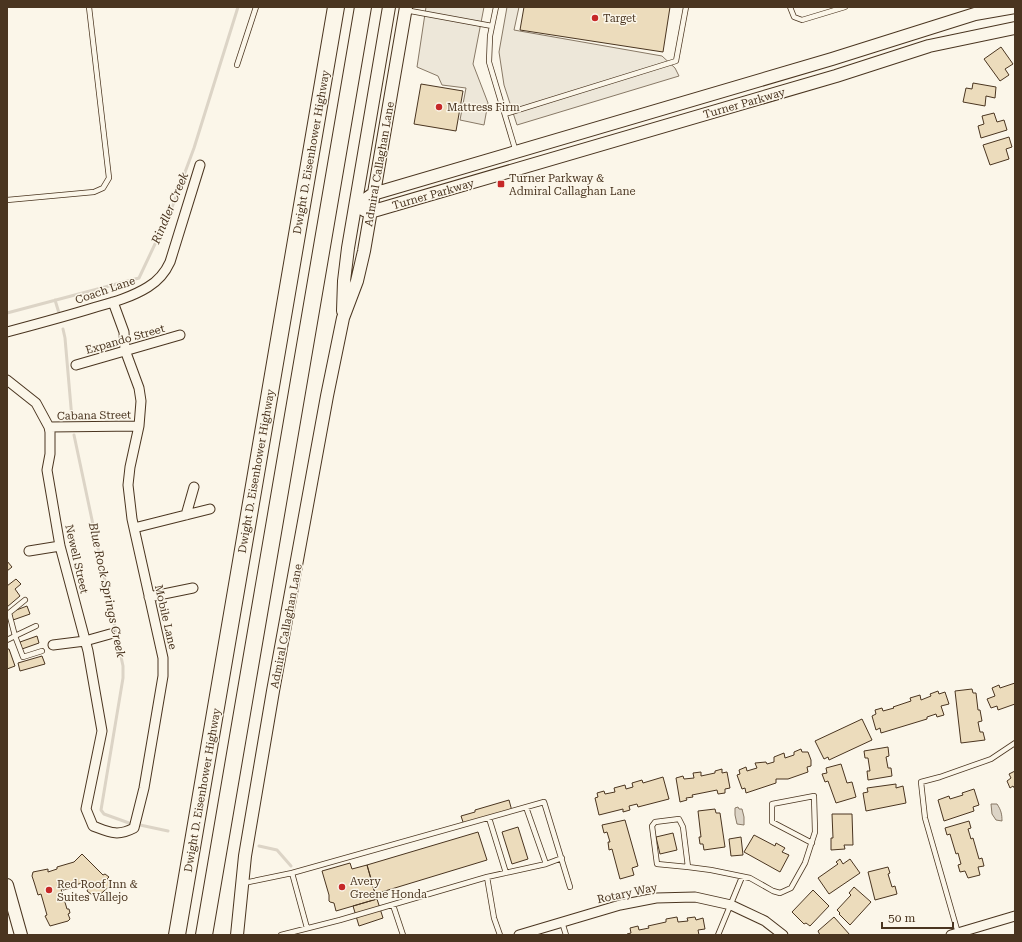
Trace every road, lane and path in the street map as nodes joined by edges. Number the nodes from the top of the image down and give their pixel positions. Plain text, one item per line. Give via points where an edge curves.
1 (89, 7) edge
2 (256, 7) edge
3 (336, 7) edge
4 (363, 7) edge
5 (389, 7) edge
6 (496, 7) edge
7 (686, 7) edge
8 (790, 7) edge
9 (845, 7) edge
10 (1015, 8) edge
11 (405, 9) edge
12 (492, 26) junction
13 (1015, 28) edge
14 (237, 65) dead end
15 (505, 114) junction
16 (516, 152) junction
17 (200, 165) dead end
18 (373, 194) junction
19 (7, 200) edge
20 (355, 207) junction
21 (370, 212) junction
22 (112, 302) junction
23 (343, 318) junction
24 (7, 332) edge
25 (180, 335) dead end
26 (125, 350) junction
27 (76, 365) dead end
28 (7, 380) edge
29 (139, 426) junction
30 (49, 427) junction
31 (194, 487) dead end
32 (210, 509) dead end
33 (186, 515) junction
34 (134, 528) junction
35 (60, 546) junction
36 (29, 551) dead end
37 (193, 588) dead end
38 (149, 597) junction
39 (25, 600) dead end
40 (36, 626) dead end
41 (110, 634) dead end
42 (15, 636) junction
43 (7, 640) edge
44 (85, 641) junction
45 (53, 645) dead end
46 (42, 652) dead end
47 (1015, 743) edge
48 (97, 758) joint
49 (526, 807) junction
50 (489, 818) junction
51 (812, 843) junction
52 (562, 858) junction
53 (546, 864) junction
54 (688, 867) junction
55 (292, 873) junction
56 (506, 873) junction
57 (487, 877) junction
58 (742, 877) junction
59 (242, 883) junction
60 (7, 885) edge
61 (570, 887) dead end
62 (393, 905) junction
63 (731, 905) junction
64 (1015, 916) edge
65 (562, 922) junction
66 (307, 928) junction
67 (954, 934) edge
68 (21, 935) edge
69 (177, 935) edge
70 (204, 935) edge
71 (237, 935) edge
72 (281, 935) edge
73 (403, 935) edge
74 (500, 935) edge
75 (519, 935) edge
76 (566, 935) edge
77 (718, 935) edge
78 (783, 935) edge

1 - 19 lane via 109,178 103,188 94,192
2 - 14 lane
3 - 69 highway, Dwight D. Eisenhower Highway
4 - 70 highway
5 - 20 street, Admiral Callaghan Lane
6 - 12 lane
7 - 15 lane via 676,61
8 - 9 lane via 794,17 802,20
10 - 16 street, Turner Parkway via 975,14
11 - 12 lane
11 - 18 street, Admiral Callaghan Lane
12 - 15 lane via 489,62
13 - 21 street, Turner Parkway via 929,46 836,76
15 - 16 lane
16 - 18 street, Turner Parkway
17 - 22 street, Coach Lane via 166,270 147,288
18 - 20 street, Turner Parkway
18 - 21 street, Admiral Callaghan Lane
20 - 21 street
20 - 23 street, Admiral Callaghan Lane via 344,281
21 - 23 street, Admiral Callaghan Lane via 361,266
22 - 24 street, Coach Lane
22 - 26 street, Mobile Lane via 124,332
23 - 59 street, Admiral Callaghan Lane via 273,691
25 - 26 street, Expando Street
26 - 27 street, Expando Street
26 - 29 street, Mobile Lane via 139,388
28 - 30 street, Newell Street via 36,403
29 - 30 street, Cabana Street
29 - 34 street, Mobile Lane via 128,485
30 - 35 street, Newell Street via 50,454 47,470
31 - 33 street
32 - 33 street
33 - 34 street
34 - 38 street, Mobile Lane
35 - 36 street
35 - 44 street, Newell Street
37 - 38 street
38 - 48 street, Mobile Lane via 163,658 163,676 144,788 134,828 112,833 93,826 86,809
39 - 42 lane via 9,613
40 - 42 lane
41 - 44 street
42 - 43 lane
42 - 46 lane via 23,657
44 - 45 street
44 - 48 street, Newell Street via 102,731
47 - 67 lane via 991,759 921,782 925,818
49 - 50 lane
49 - 52 lane via 544,802
49 - 53 lane
50 - 55 lane
50 - 56 lane
51 - 51 lane via 772,822 772,804 814,796 816,832
51 - 58 lane via 805,863 791,888 780,893 773,892 750,878
52 - 53 lane
52 - 61 lane
53 - 56 lane
54 - 54 lane via 657,864 652,826 655,822 679,818 683,827
54 - 58 lane
55 - 59 lane
55 - 66 lane
56 - 57 lane
57 - 62 lane
57 - 74 lane via 494,918
58 - 63 lane
59 - 71 street, Admiral Callaghan Lane
60 - 68 street
62 - 66 lane
62 - 73 lane
63 - 65 street, Rotary Way via 695,897 656,898 620,905
63 - 77 lane
63 - 78 street, Rotary Way via 765,921
64 - 67 street
65 - 75 street, Rotary Way
65 - 76 lane
66 - 72 lane

